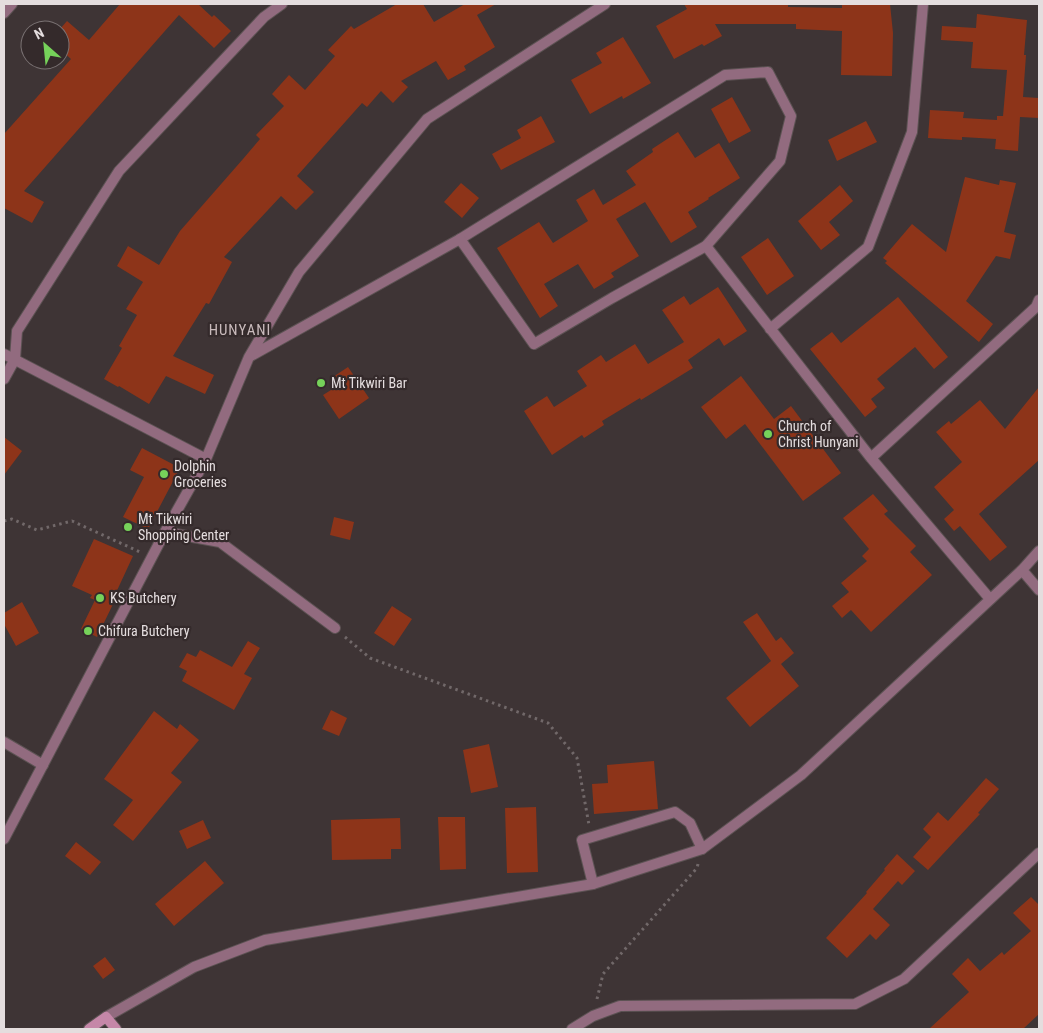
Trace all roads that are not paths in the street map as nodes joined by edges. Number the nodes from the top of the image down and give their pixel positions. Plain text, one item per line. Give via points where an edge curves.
1 (12, 4) edge
2 (282, 4) edge
3 (605, 4) edge
4 (923, 4) edge
5 (4, 13) edge
6 (460, 239) junction
7 (706, 246) junction
8 (1039, 300) edge
9 (770, 329) junction
10 (4, 354) edge
11 (249, 357) junction
12 (15, 359) junction
13 (4, 379) edge
14 (871, 458) junction
15 (206, 459) junction
16 (165, 532) junction
17 (1039, 551) edge
18 (1022, 570) junction
19 (1039, 590) edge
20 (990, 600) junction
21 (335, 628) road end
22 (4, 742) edge
23 (43, 765) junction
24 (4, 839) edge
25 (702, 849) junction
26 (1039, 853) edge
27 (593, 884) junction
28 (106, 1017) junction
29 (89, 1029) edge
30 (116, 1029) edge
31 (572, 1029) edge

1 - 5 street
2 - 12 street via 264,17 119,171 16,331
3 - 11 street via 427,120 299,272
4 - 9 street via 912,132 868,247
6 - 7 street via 534,344
6 - 7 street via 725,75 768,72 791,116 780,161
6 - 11 street
7 - 9 street
8 - 14 street via 1036,307
9 - 14 street
10 - 12 street
11 - 15 street
12 - 13 street
12 - 15 street
14 - 20 street
15 - 16 street
16 - 21 street via 220,542
16 - 23 street
17 - 18 street
18 - 19 street
18 - 20 street
20 - 25 street via 801,775
22 - 23 street
23 - 24 street
25 - 27 street
25 - 27 street via 690,823 674,812 582,840
26 - 31 street via 904,979 855,1004 620,1006 593,1016
27 - 28 street via 265,940 194,967
28 - 29 street
28 - 30 street

